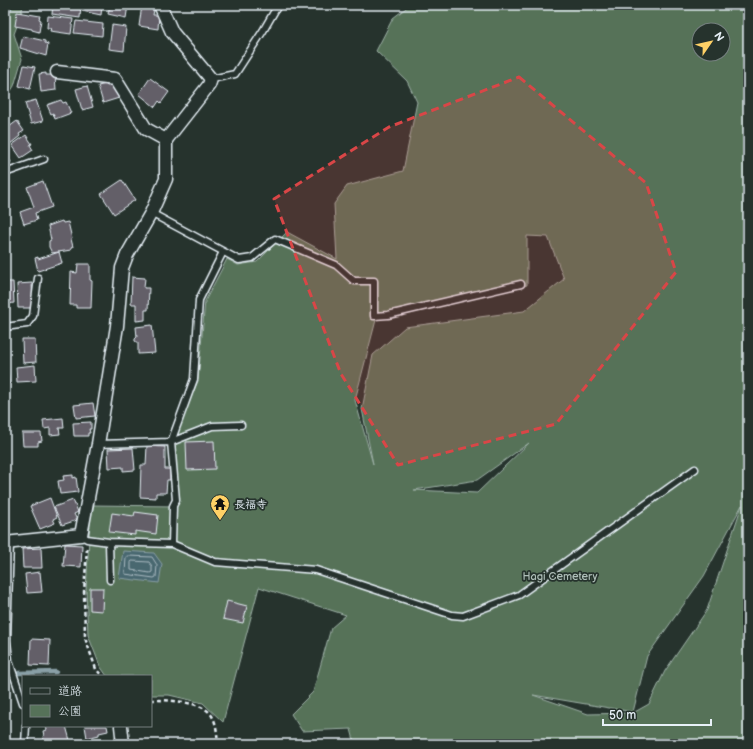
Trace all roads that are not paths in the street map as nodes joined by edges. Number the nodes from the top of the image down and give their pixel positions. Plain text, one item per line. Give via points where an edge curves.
1 (160, 5) edge
2 (278, 5) edge
3 (57, 72) dead end
4 (211, 79) junction
5 (166, 140) junction
6 (44, 159) dead end
7 (5, 173) edge
8 (151, 213) junction
9 (223, 252) junction
10 (38, 278) dead end
11 (521, 284) dead end
12 (5, 327) edge
13 (241, 425) dead end
14 (171, 442) junction
15 (98, 444) junction
16 (695, 469) dead end
17 (84, 537) junction
18 (109, 542) junction
19 (7, 543) edge
20 (172, 544) junction
21 (110, 580) dead end
22 (6, 640) edge
23 (22, 699) edge
24 (26, 727) edge
25 (121, 727) edge
26 (25, 744) edge
27 (123, 744) edge

1 - 4 street via 172,32
2 - 4 lane via 235,74
3 - 5 street via 115,79 146,129
4 - 5 street
5 - 8 street via 166,179
6 - 7 lane
8 - 9 lane
8 - 15 street via 122,268 117,326
9 - 11 lane via 239,260 252,258 275,239 336,265 354,281 374,282 374,316 388,315
9 - 14 lane via 199,300 194,378
10 - 12 lane via 33,316 28,324
13 - 14 lane via 212,426
14 - 15 lane
14 - 20 lane via 176,500 173,506
15 - 17 street
16 - 20 lane via 519,595 463,616 452,615 316,570 215,562
17 - 18 lane
17 - 19 street
18 - 20 lane
18 - 21 lane
19 - 22 lane
22 - 23 lane via 9,661
24 - 26 lane
25 - 27 street

